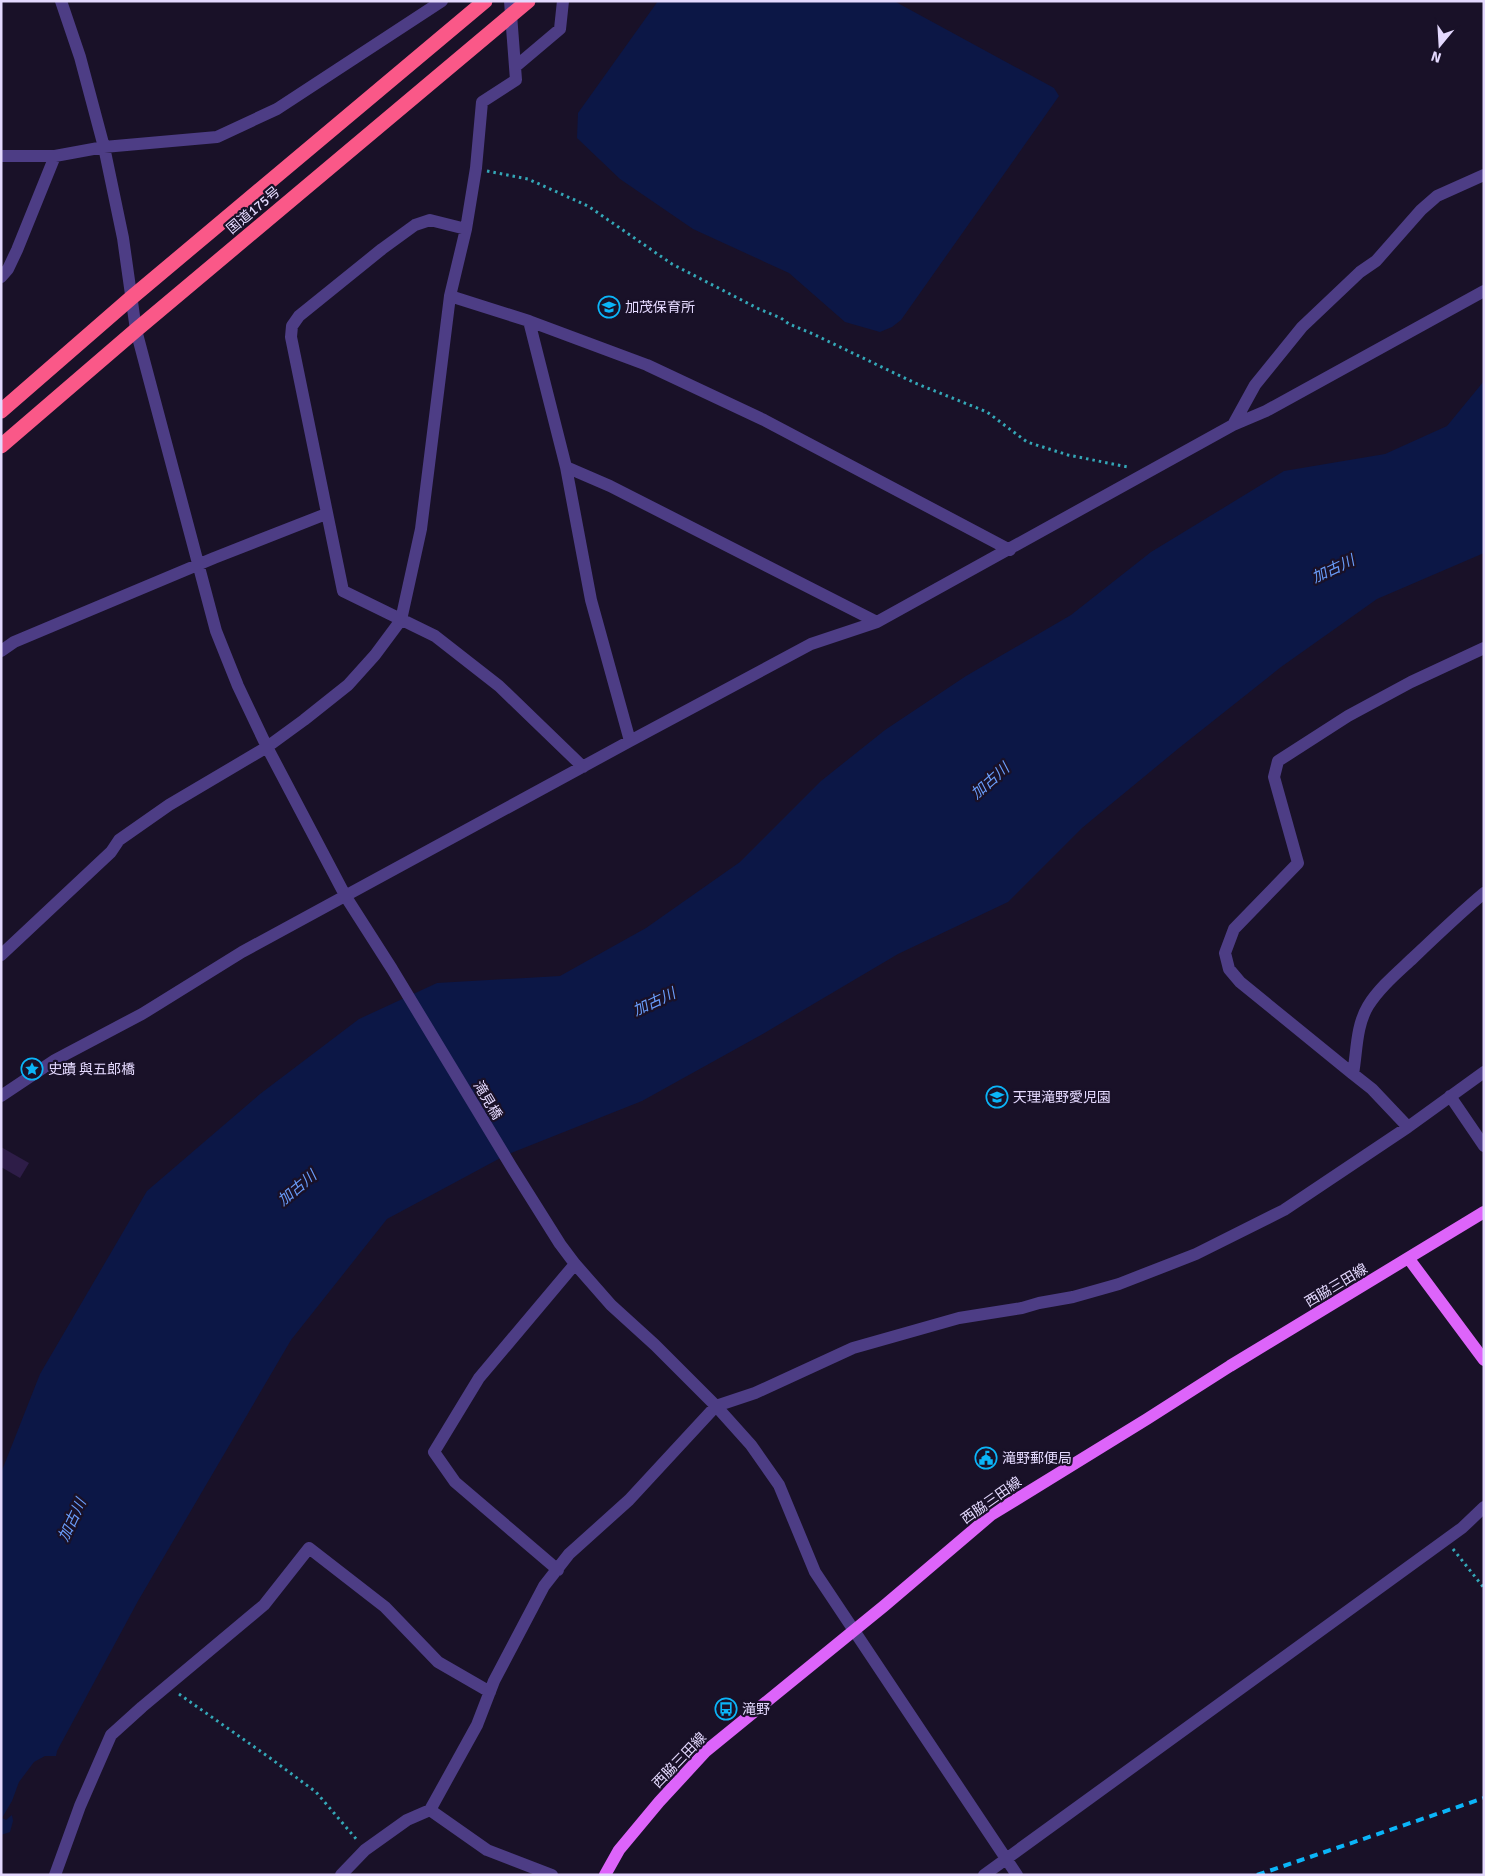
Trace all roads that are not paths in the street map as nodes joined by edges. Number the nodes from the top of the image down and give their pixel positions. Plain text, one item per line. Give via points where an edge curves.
1 (61, 1) edge
2 (442, 1) edge
3 (485, 1) edge
4 (528, 1) edge
5 (563, 1) edge
6 (511, 8) edge
7 (515, 67) junction
8 (104, 147) junction
9 (1, 156) edge
10 (55, 156) junction
11 (1484, 175) edge
12 (466, 229) junction
13 (1, 277) edge
14 (1484, 291) edge
15 (450, 296) junction
16 (130, 298) junction
17 (528, 321) junction
18 (136, 330) junction
19 (1, 411) edge
20 (1233, 425) junction
21 (1, 446) edge
22 (566, 467) junction
23 (326, 514) junction
24 (1010, 550) junction
25 (199, 566) junction
26 (401, 620) junction
27 (877, 622) junction
28 (1484, 648) edge
29 (1, 651) edge
30 (630, 741) junction
31 (268, 747) junction
32 (583, 767) junction
33 (1484, 893) edge
34 (346, 897) junction
35 (1, 954) edge
36 (1484, 1072) edge
37 (1353, 1074) junction
38 (1, 1096) edge
39 (1450, 1096) junction
40 (1408, 1127) junction
41 (1484, 1146) edge
42 (1484, 1212) edge
43 (1410, 1259) junction
44 (575, 1264) junction
45 (1484, 1360) edge
46 (716, 1406) junction
47 (1484, 1507) edge
48 (558, 1570) junction
49 (854, 1630) junction
50 (490, 1692) junction
51 (430, 1810) junction
52 (1005, 1859) junction
53 (55, 1875) edge
54 (341, 1875) edge
55 (552, 1875) edge
56 (605, 1875) edge
57 (984, 1875) edge
58 (1017, 1875) edge

1 - 8 street, 滝見橋
2 - 8 street via 277,109 217,137
3 - 16 highway, 国道175号
4 - 6 highway, 国道175号
5 - 7 street via 560,29
6 - 7 street
6 - 18 highway, 国道175号
7 - 12 street via 516,80 482,102
8 - 10 street
8 - 16 street, 滝見橋 via 123,238
9 - 10 street
10 - 13 street via 17,250
11 - 20 street via 1437,196 1376,261 1302,327 1255,384
12 - 15 street
12 - 23 street via 430,220 415,225 299,316 292,326 291,337
14 - 20 street via 1266,412
15 - 17 street
15 - 26 street via 421,529
16 - 18 street, 滝見橋
16 - 19 highway, 国道175号
17 - 22 street
17 - 24 street via 648,364 764,420
18 - 21 highway, 国道175号
18 - 25 street, 滝見橋
20 - 24 street
22 - 27 street via 618,490
22 - 30 street via 591,600
23 - 25 street
23 - 26 street via 343,591
24 - 27 street
25 - 29 street via 14,642
25 - 31 street, 滝見橋 via 216,632
26 - 31 street via 348,685
26 - 32 street via 435,636 499,686
27 - 30 street via 811,644
28 - 37 street via 1411,682 1278,760 1274,777 1298,863 1234,929 1225,953 1229,969 1240,982
30 - 32 street
31 - 34 street, 滝見橋
31 - 35 street via 169,805 119,840 104,858
32 - 34 street
33 - 37 street via 1387,982 1368,1006 1358,1031
34 - 38 street via 242,952 142,1014 55,1060
34 - 44 street, 滝見橋 via 510,1166
36 - 39 street
37 - 40 street
39 - 40 street
39 - 41 street
40 - 46 street via 1284,1210 1196,1254 1119,1284 1073,1297 959,1318 853,1348 755,1393
42 - 43 main road, 西脇三田線
43 - 45 main road
43 - 49 main road, 西脇三田線 via 1230,1366 991,1515
44 - 46 street, 滝見橋 via 612,1305
44 - 48 street via 479,1378 434,1452 455,1482
46 - 48 street via 629,1500 569,1554
46 - 49 street, 滝見橋 via 751,1445 779,1486 815,1572
47 - 52 street via 1462,1528
48 - 50 street via 540,1594
49 - 52 street, 滝見橋
49 - 56 main road, 西脇三田線 via 706,1751 636,1829
50 - 51 street via 477,1725
50 - 53 street via 438,1662 385,1608 309,1548 264,1606 111,1736 80,1806
51 - 54 street via 407,1820 365,1850
51 - 55 street via 487,1850
52 - 57 street
52 - 58 street, 滝見橋

